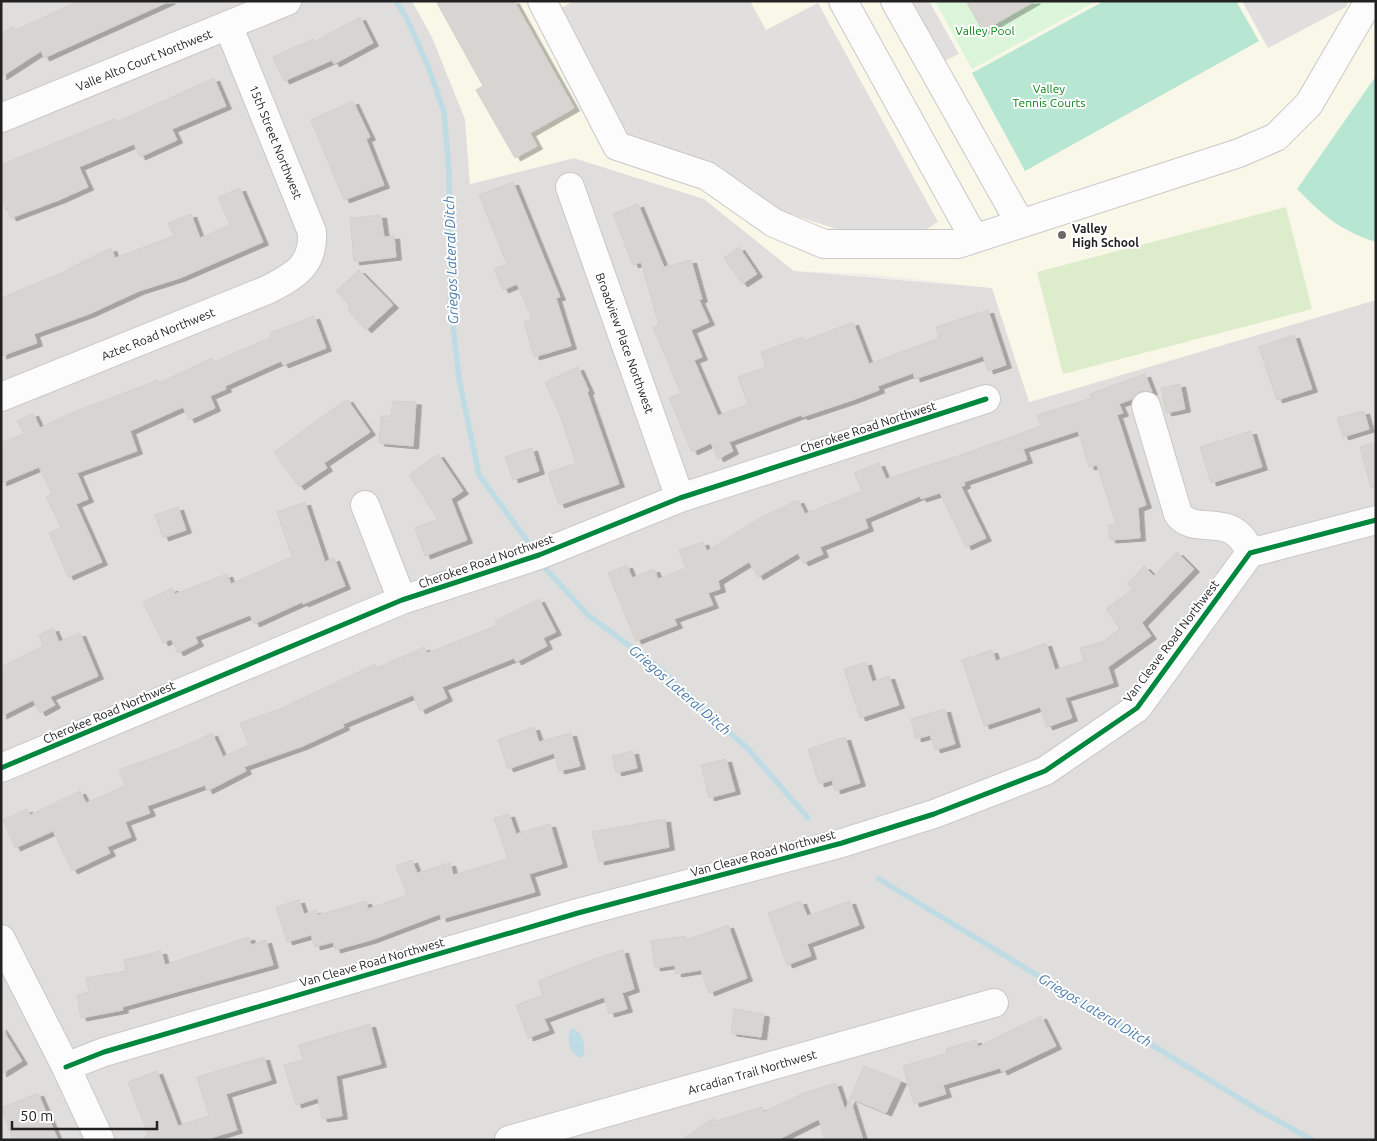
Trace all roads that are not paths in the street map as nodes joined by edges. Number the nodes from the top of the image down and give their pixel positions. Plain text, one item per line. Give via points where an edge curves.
1 (287, 1) edge
2 (542, 1) edge
3 (843, 1) edge
4 (895, 1) edge
5 (1369, 1) edge
6 (228, 25) junction
7 (1, 118) edge
8 (570, 187) dead end
9 (1020, 223) junction
10 (974, 238) junction
11 (307, 260) joint
12 (1, 397) edge
13 (986, 399) dead end
14 (1146, 406) dead end
15 (680, 498) junction
16 (365, 506) dead end
17 (1376, 520) edge
18 (1250, 553) junction
19 (402, 600) junction
20 (1, 768) edge
21 (1, 939) edge
22 (10, 978) edge
23 (994, 1003) dead end
24 (66, 1067) junction
25 (100, 1140) edge
26 (509, 1140) edge

1 - 6 street, Valle Alto Court Northwest
2 - 10 street via 617,146 707,176 774,223 824,244 958,244
3 - 10 street
4 - 9 street
5 - 9 street via 1309,104 1276,137 1239,154
6 - 7 street, Valle Alto Court Northwest
6 - 11 street, 15th Street Northwest via 312,232 313,246
8 - 15 street, Broadview Place Northwest
9 - 10 street
11 - 12 street, Aztec Road Northwest via 294,276 267,290
13 - 15 street, Cherokee Road Northwest
14 - 18 street via 1178,514 1185,521 1228,528 1240,534
15 - 19 street, Cherokee Road Northwest via 539,555
16 - 19 street
17 - 18 street
18 - 24 street, Van Cleave Road Northwest via 1137,708 1045,770 934,814 842,843 578,913 132,1044
19 - 20 street, Cherokee Road Northwest
21 - 22 street
22 - 24 street
23 - 26 street, Arcadian Trail Northwest
24 - 25 street

